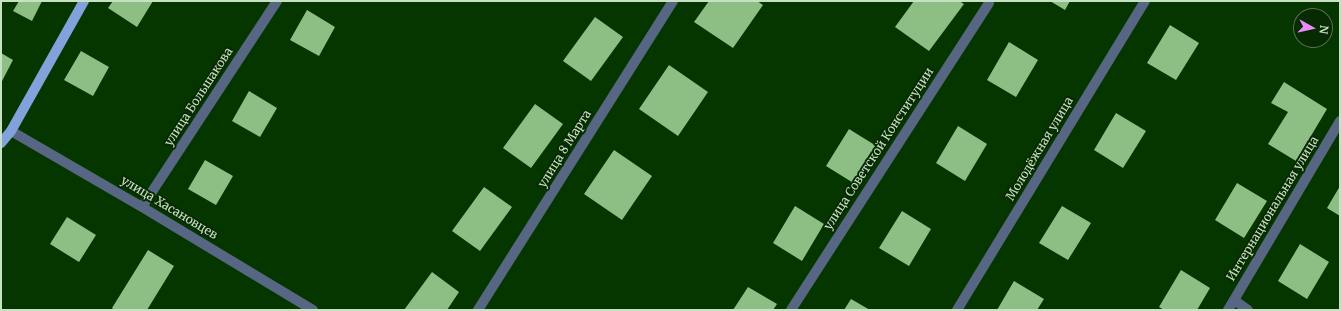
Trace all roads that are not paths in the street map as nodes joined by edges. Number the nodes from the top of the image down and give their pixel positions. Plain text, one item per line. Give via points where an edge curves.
1 (84, 1) edge
2 (277, 1) edge
3 (674, 1) edge
4 (1145, 1) edge
5 (989, 3) dead end
6 (1340, 121) edge
7 (10, 131) junction
8 (1, 143) edge
9 (142, 207) junction
10 (1234, 300) junction
11 (313, 310) edge
12 (478, 310) edge
13 (791, 310) edge
14 (957, 310) edge
15 (1228, 310) edge
16 (1248, 310) edge

1 - 7 main road
2 - 9 street, улица Большакова
3 - 12 street, улица 8 Марта
4 - 14 street, Молодёжная улица
5 - 13 street, улица Советской Конституции
6 - 10 street, Интернациональная улица
7 - 8 main road
7 - 9 street, улица Хасановцев
9 - 11 street, улица Хасановцев
10 - 15 street, Интернациональная улица
10 - 16 street

